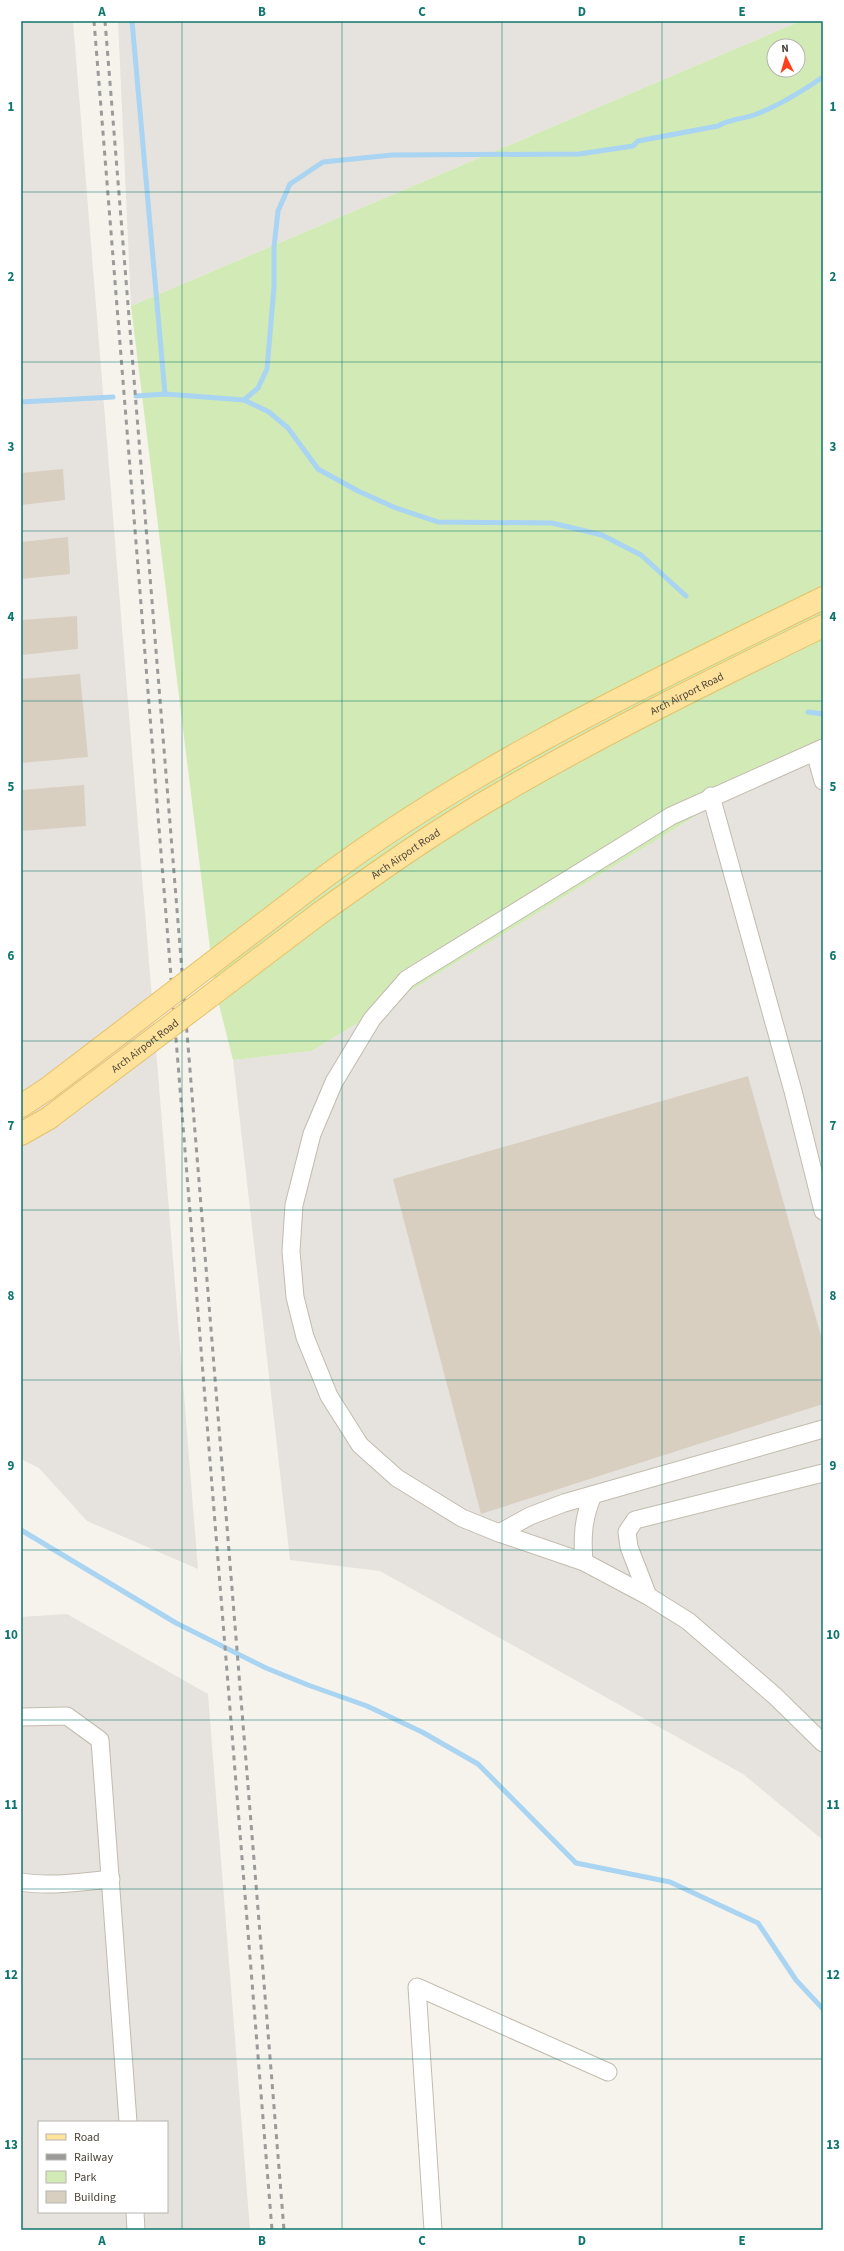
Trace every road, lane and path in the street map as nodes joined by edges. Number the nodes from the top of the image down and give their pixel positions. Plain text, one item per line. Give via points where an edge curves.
1 (823, 598) edge
2 (823, 626) edge
3 (819, 750) edge
4 (823, 781) edge
5 (711, 796) junction
6 (21, 1106) edge
7 (21, 1134) edge
8 (823, 1211) edge
9 (823, 1429) edge
10 (823, 1473) edge
11 (592, 1495) junction
12 (499, 1533) junction
13 (584, 1562) junction
14 (648, 1596) junction
15 (21, 1718) edge
16 (823, 1743) edge
17 (111, 1879) junction
18 (21, 1882) edge
19 (608, 2072) dead end
20 (128, 2121) edge
21 (135, 2213) edge
22 (136, 2230) edge
23 (433, 2230) edge

1 - 6 main road, bridge via 555,732 449,794 318,882 47,1089
2 - 7 main road, Arch Airport Road, bridge via 628,722 500,793 395,859 49,1118
3 - 4 lane
3 - 5 lane
5 - 8 lane via 793,1091
5 - 12 lane via 671,816 407,979 372,1019 334,1082 312,1134 294,1205 291,1251 295,1297 305,1337 328,1396 360,1445 397,1478 462,1518
9 - 11 lane
10 - 14 lane via 635,1520 627,1532 629,1547
11 - 12 lane via 530,1516
11 - 13 lane via 582,1534
12 - 13 lane
13 - 14 lane
14 - 16 lane via 693,1626 775,1696
15 - 17 lane via 67,1716 100,1740
17 - 18 lane via 32,1884
17 - 20 lane
19 - 23 lane via 417,1987
21 - 22 lane

